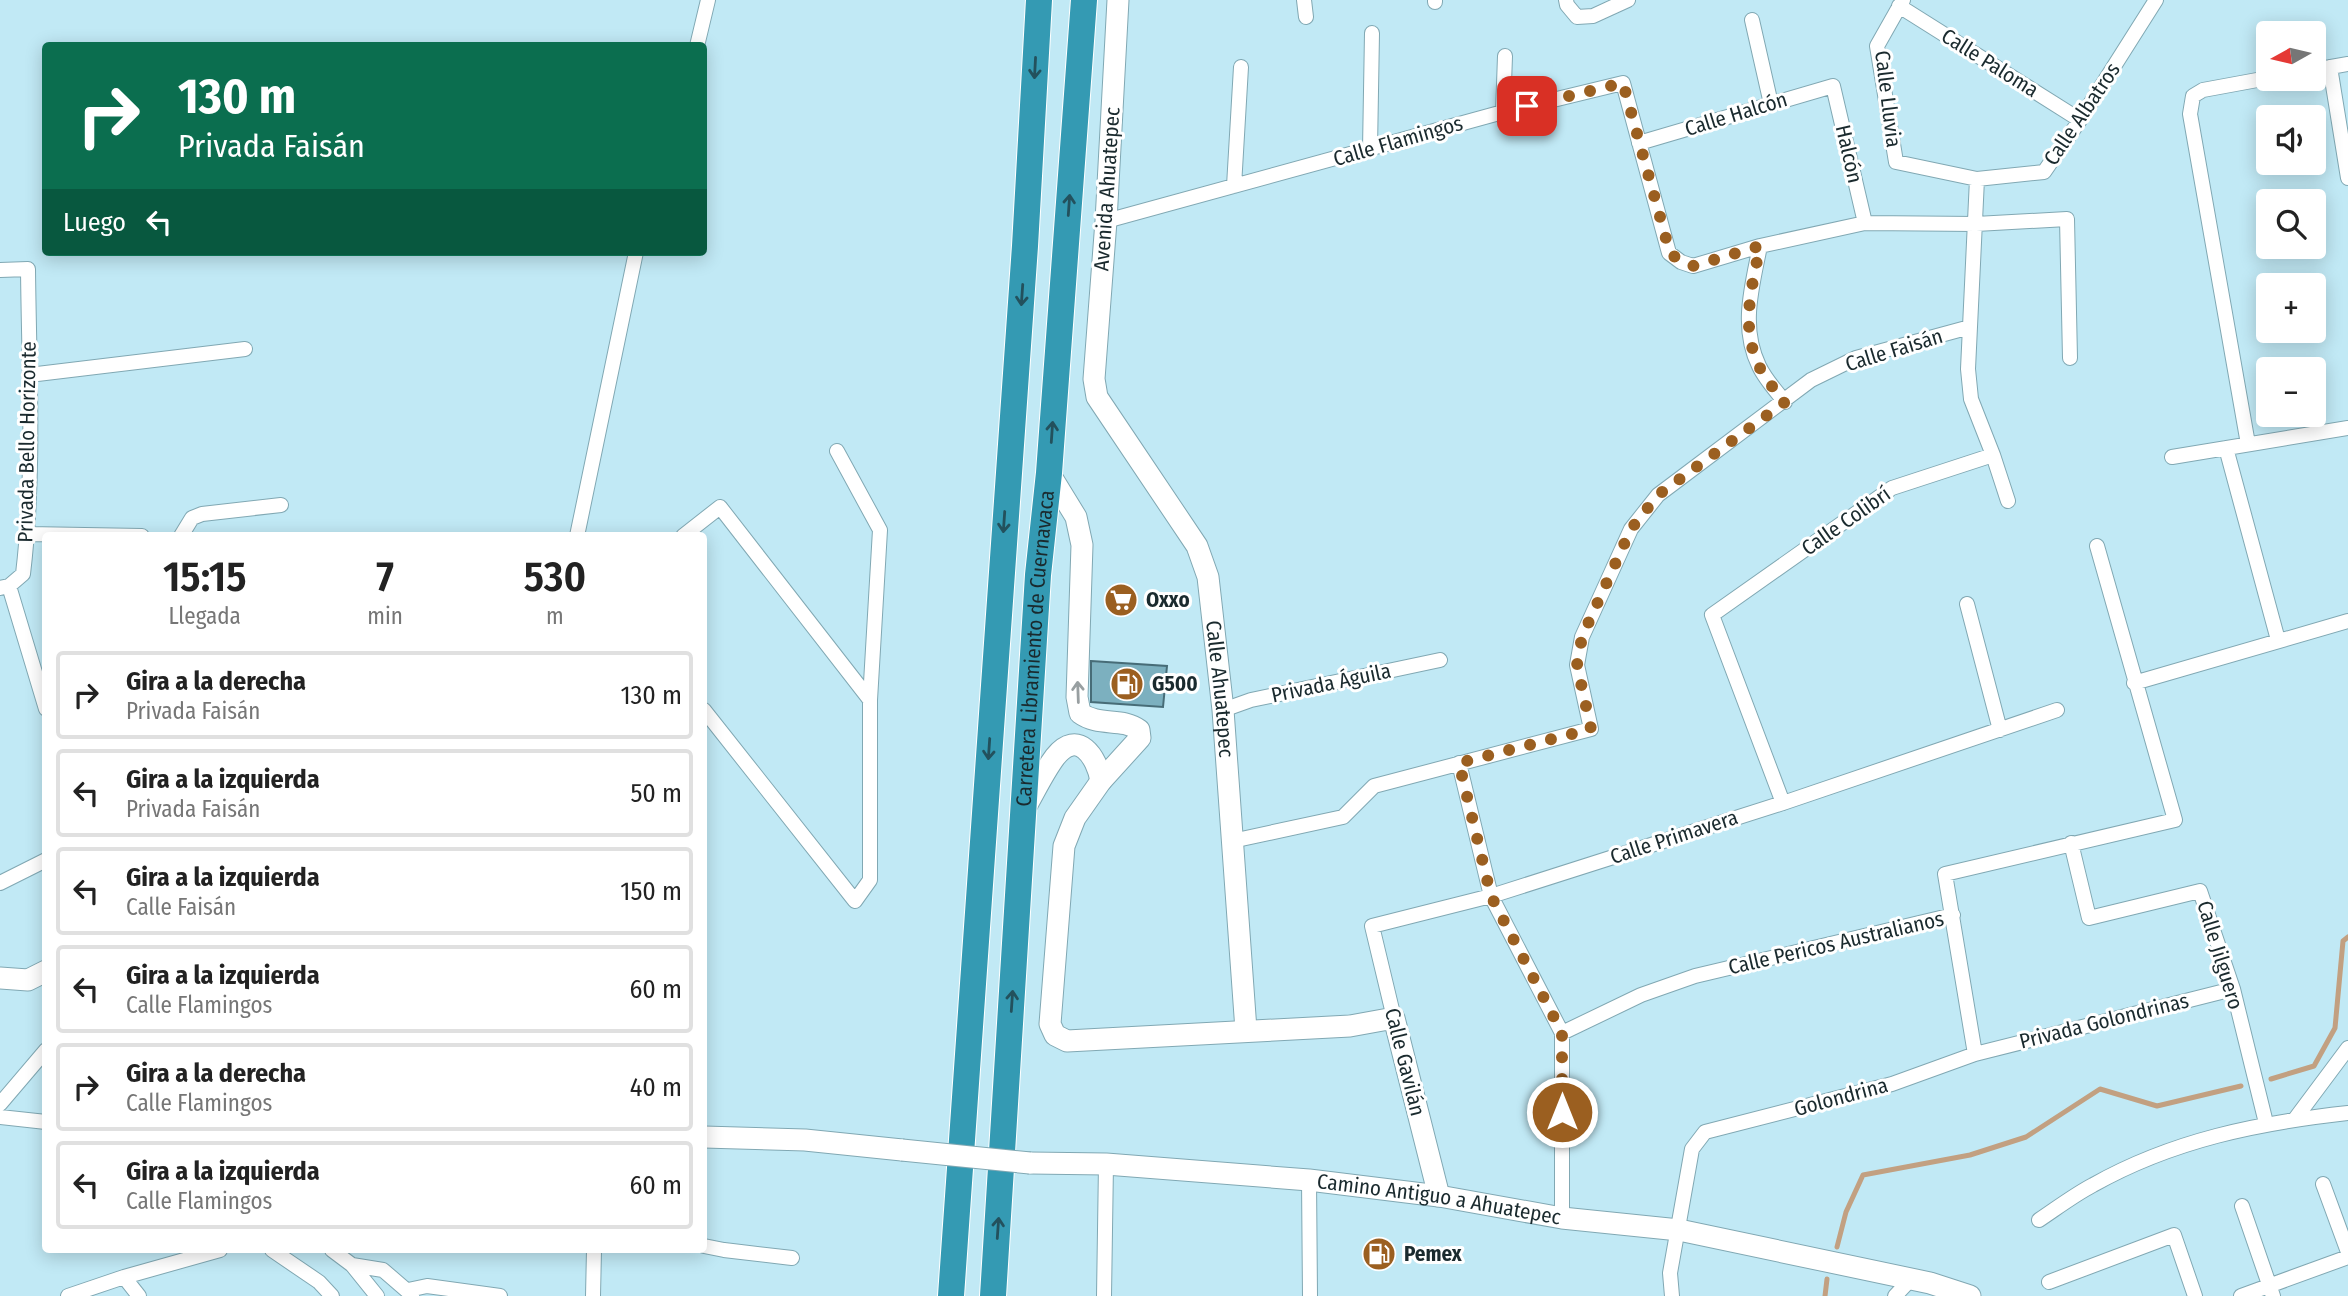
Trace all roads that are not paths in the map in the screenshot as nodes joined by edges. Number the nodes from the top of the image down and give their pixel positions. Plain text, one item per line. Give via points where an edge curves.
1 (708, 0) edge
2 (1039, 0) edge
3 (1084, 0) edge
4 (1118, 0) edge
5 (1304, 0) edge
6 (1566, 0) edge
7 (1628, 0) edge
8 (2153, 1) edge
9 (1901, 3) edge
10 (1306, 17) dead end
11 (1752, 20) dead end
12 (1372, 33) dead end
13 (698, 42) edge
14 (1505, 55) dead end
15 (2348, 64) edge
16 (1241, 67) dead end
17 (2330, 67) junction
18 (2326, 68) edge
19 (2256, 80) edge
20 (1833, 86) joint
21 (1771, 104) junction
22 (1503, 112) junction
23 (2080, 120) junction
24 (1640, 143) junction
25 (1370, 149) junction
26 (2348, 178) edge
27 (1977, 179) junction
28 (1234, 186) junction
29 (1106, 221) junction
30 (1865, 223) junction
31 (1976, 224) junction
32 (1760, 246) junction
33 (635, 256) edge
34 (0, 270) edge
35 (1970, 327) junction
36 (245, 349) dead end
37 (2070, 358) dead end
38 (30, 375) junction
39 (1094, 379) joint
40 (1785, 402) junction
41 (2348, 428) edge
42 (2248, 444) junction
43 (2226, 448) junction
44 (837, 451) dead end
45 (1993, 455) junction
46 (2172, 457) dead end
47 (1049, 473) junction
48 (2008, 501) dead end
49 (281, 505) dead end
50 (183, 532) edge
51 (578, 532) edge
52 (688, 532) edge
53 (28, 534) junction
54 (42, 534) edge
55 (2097, 546) dead end
56 (4, 587) edge
57 (1967, 604) dead end
58 (2348, 621) edge
59 (2278, 640) junction
60 (1440, 660) dead end
61 (2134, 683) junction
62 (42, 697) edge
63 (870, 700) junction
64 (1223, 710) junction
65 (2057, 710) dead end
66 (707, 714) edge
67 (2000, 730) junction
68 (1459, 763) junction
69 (1101, 781) junction
70 (1783, 803) junction
71 (1024, 810) junction
72 (1232, 841) junction
73 (2071, 843) junction
74 (42, 862) edge
75 (0, 883) edge
76 (1491, 896) junction
77 (1953, 915) junction
78 (1372, 926) joint
79 (42, 973) edge
80 (0, 978) edge
81 (2233, 989) junction
82 (1394, 1018) junction
83 (1246, 1030) junction
84 (1562, 1033) junction
85 (2348, 1048) edge
86 (1975, 1054) junction
87 (42, 1055) edge
88 (0, 1104) edge
89 (2348, 1112) edge
90 (0, 1116) edge
91 (2295, 1119) junction
92 (42, 1121) edge
93 (2266, 1123) junction
94 (707, 1137) edge
95 (1106, 1164) junction
96 (1309, 1180) junction
97 (2323, 1184) dead end
98 (1439, 1196) junction
99 (2242, 1206) dead end
100 (1562, 1218) junction
101 (2039, 1220) dead end
102 (1679, 1230) junction
103 (707, 1247) edge
104 (209, 1253) edge
105 (276, 1253) edge
106 (336, 1253) edge
107 (594, 1253) edge
108 (2348, 1254) edge
109 (792, 1258) dead end
110 (352, 1265) junction
111 (124, 1277) junction
112 (2049, 1282) dead end
113 (2271, 1290) edge
114 (1900, 1291) edge
115 (410, 1293) edge
116 (68, 1296) edge
117 (139, 1296) edge
118 (332, 1296) edge
119 (377, 1296) edge
120 (500, 1296) edge
121 (593, 1296) edge
122 (951, 1296) edge
123 (993, 1296) edge
124 (1104, 1296) edge
125 (1310, 1296) edge
126 (1672, 1296) edge
127 (1970, 1296) edge
128 (2195, 1296) edge
129 (2241, 1296) edge

1 - 13 street
2 -> 122 highway, Carretera Libramiento de Cuernavaca
47 -> 3 highway, Carretera Libramiento de Cuernavaca
4 - 29 street, Avenida Ahuatepec
5 - 10 street
6 - 7 street via 1577,17 1592,16
8 - 23 street, Calle Albatros
9 - 23 street, Calle Paloma
9 - 27 street, Calle Lluvia via 1877,46 1896,162
11 - 21 street
12 - 25 street
14 - 22 street
15 - 17 street
16 - 28 street
17 - 18 street
17 - 26 street
19 - 42 street via 2203,90 2193,96 2190,114
20 - 21 street, Calle Halcón
20 - 30 street, Halcón
21 - 24 street, Calle Halcón
22 - 24 street, Calle Flamingos via 1623,83
22 - 25 street, Calle Flamingos
23 - 27 street, Calle Albatros via 2044,172
24 - 32 street, Calle Flamingos via 1670,253 1693,266
25 - 28 street, Calle Flamingos
27 - 31 street
28 - 29 street, Calle Flamingos
29 - 39 street, Avenida Ahuatepec
30 - 31 street, Calle Flamingos
30 - 32 street, Calle Flamingos
31 - 35 street
31 - 37 street, Calle Flamingos via 2067,219
32 - 40 street via 1748,334 1759,367
33 - 51 street
34 - 38 street, Privada Bello Horizonte via 27,269
35 - 40 street, Calle Faisán via 1856,358 1811,380
35 - 45 street via 1970,399
36 - 38 street
38 - 53 street, Privada Bello Horizonte
39 - 64 street, Calle Ahuatepec via 1097,397 1197,546 1209,577
40 - 68 street, Calle Faisán via 1658,495 1631,529 1582,637 1577,665 1591,729
41 - 42 street
42 - 43 street
43 - 46 street
43 - 59 street
44 - 63 street via 880,530
45 - 48 street
45 - 70 street, Calle Colibrí via 1892,488 1712,615
69 -> 47 street via 1140,738 1139,730 1132,724 1089,720 1080,713 1082,545 1076,517
47 - 71 highway, Carretera Libramiento de Cuernavaca
49 - 50 street via 202,514 192,518
52 - 63 street via 720,507
53 - 54 street
53 - 56 street, Privada Bello Horizonte via 23,574
55 - 61 street
56 - 62 street
57 - 67 street
58 - 59 street
59 - 61 street
60 - 64 street, Privada Águila
61 - 73 street, Calle Pericos Australianos via 2175,820
63 - 66 street via 870,880 855,901
64 - 72 street, Calle Ahuatepec
65 - 67 street, Calle Primavera
67 - 70 street, Calle Primavera
68 - 72 street via 1374,786 1343,817
68 - 76 street
69 - 71 street via 1099,766 1084,747 1064,749
69 - 83 street via 1075,818 1064,846 1050,1024 1055,1035 1067,1041
70 - 76 street, Calle Primavera
123 -> 71 highway, Carretera Libramiento de Cuernavaca
72 - 83 street, Calle Ahuatepec
73 - 77 street, Calle Pericos Australianos via 1945,874
73 - 81 street, Calle Jilguero via 2089,918 2200,891
74 - 75 street
76 - 78 street, Calle Primavera
76 - 84 street
77 - 84 street, Calle Pericos Australianos via 1695,976 1641,995
77 - 86 street
78 - 82 street, Calle Gavilán
79 - 80 street via 28,980
81 - 86 street, Privada Golondrinas
81 - 93 street, Calle Jilguero
82 - 83 street via 1350,1026
82 - 98 street, Calle Gavilán
84 - 100 street
85 - 91 street
86 - 102 street, Golondrina via 1892,1084 1705,1132 1692,1149
87 - 88 street
89 - 91 street
90 - 92 street
91 - 93 street
93 - 101 street via 2184,1144 2134,1164
94 - 95 street, Camino Antiguo a Ahuatepec, bridge via 805,1140 1030,1163
95 - 96 street, Camino Antiguo a Ahuatepec
95 - 124 street
96 - 98 street, Camino Antiguo a Ahuatepec
96 - 125 street
97 - 108 street
98 - 100 street, Camino Antiguo a Ahuatepec
99 - 113 street
100 - 102 street, Camino Antiguo a Ahuatepec
102 - 114 street, Camino Antiguo a Ahuatepec
102 - 126 street via 1670,1273
103 - 109 street
104 - 111 street
105 - 118 street
106 - 110 street
107 - 121 street
108 - 113 street
110 - 115 street via 383,1270
110 - 119 street
111 - 116 street
111 - 117 street
112 - 128 street via 2174,1235
113 - 129 street
114 - 127 street, Camino Antiguo a Ahuatepec
115 - 120 street via 428,1286

